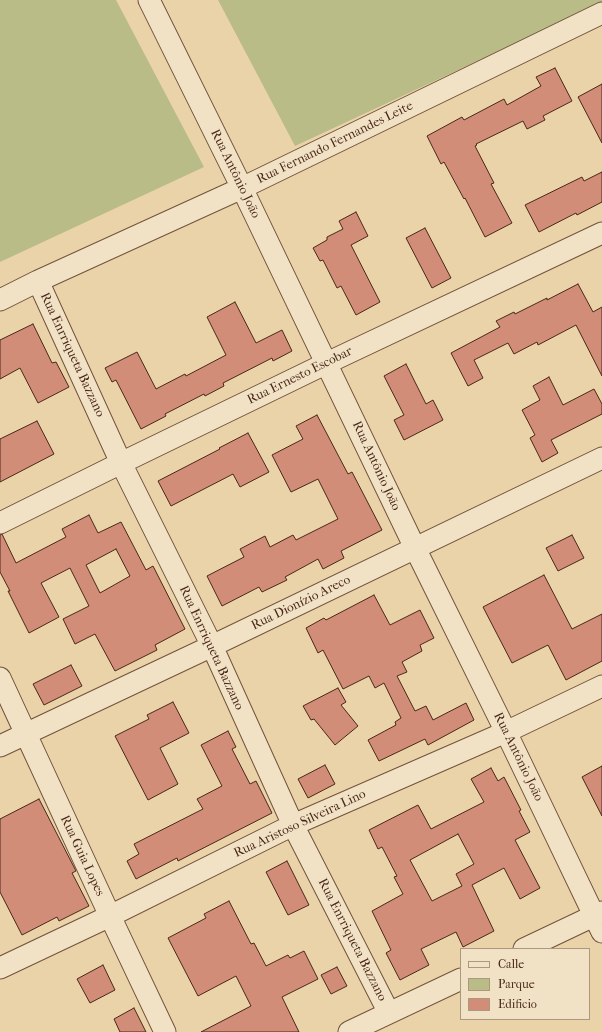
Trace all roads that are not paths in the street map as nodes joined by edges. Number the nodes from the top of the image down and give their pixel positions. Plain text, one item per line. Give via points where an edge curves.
1 (149, 0) edge
2 (602, 13) edge
3 (242, 188) junction
4 (602, 233) edge
5 (38, 281) junction
6 (0, 300) edge
7 (327, 363) junction
8 (602, 458) edge
9 (121, 463) junction
10 (0, 523) edge
11 (415, 548) junction
12 (212, 646) junction
13 (0, 678) edge
14 (602, 686) edge
15 (506, 732) junction
16 (25, 733) junction
17 (0, 746) edge
18 (294, 825) junction
19 (110, 916) junction
20 (599, 920) edge
21 (527, 948) edge
22 (0, 968) edge
23 (460, 979) edge
24 (389, 1013) junction
25 (166, 1032) edge
26 (349, 1032) edge

1 - 3 street, Rua Antônio João
2 - 3 street, Rua Fernando Fernandes Leite
3 - 5 street, Rua Fernando Fernandes Leite
3 - 7 street, Rua Antônio João
4 - 7 street, Rua Ernesto Escobar
5 - 6 street, Rua Fernando Fernandes Leite
5 - 9 street, Rua Enrriqueta Bazzano
7 - 9 street, Rua Ernesto Escobar
7 - 11 street, Rua Antônio João
8 - 11 street, Rua Dionízio Areco
9 - 10 street, Rua Ernesto Escobar
9 - 12 street, Rua Enrriqueta Bazzano
11 - 12 street, Rua Dionízio Areco
11 - 15 street, Rua Antônio João
12 - 16 street, Rua Dionízio Areco
12 - 18 street, Rua Enrriqueta Bazzano
13 - 16 street, Rua Guia Lopes
14 - 15 street, Rua Aristoso Silveira Lino
15 - 18 street, Rua Aristoso Silveira Lino
15 - 20 street, Rua Antônio João
16 - 17 street, Rua Dionízio Areco
16 - 19 street, Rua Guia Lopes
18 - 19 street, Rua Aristoso Silveira Lino
18 - 24 street, Rua Enrriqueta Bazzano
19 - 22 street, Rua Aristoso Silveira Lino
19 - 25 street, Rua Guia Lopes
20 - 21 street
23 - 24 street
24 - 26 street

